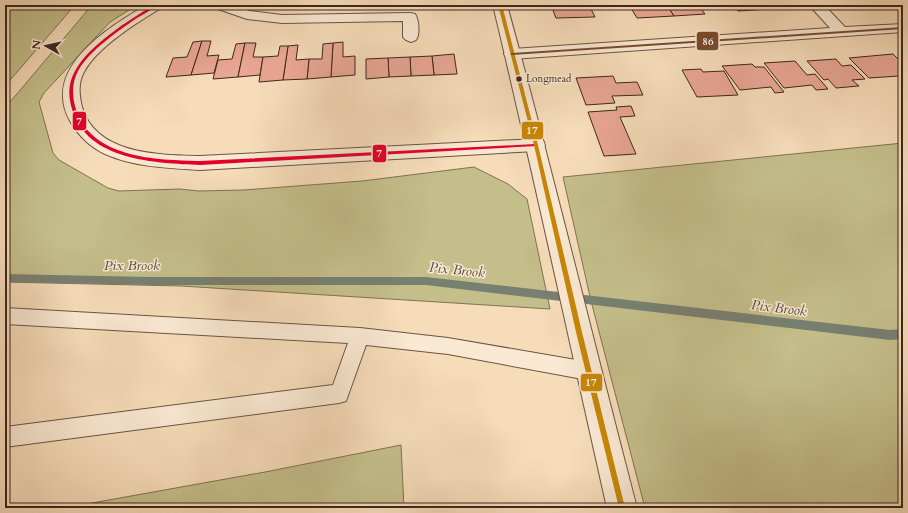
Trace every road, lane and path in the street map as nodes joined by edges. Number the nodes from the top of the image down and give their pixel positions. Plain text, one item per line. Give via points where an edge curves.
1 (156, 5) edge
2 (220, 5) edge
3 (500, 5) edge
4 (816, 5) edge
5 (318, 12) edge
6 (903, 28) edge
7 (842, 33) junction
8 (411, 37) dead end
9 (512, 54) junction
10 (536, 144) junction
11 (5, 316) edge
12 (360, 336) junction
13 (588, 371) junction
14 (5, 437) edge
15 (622, 508) edge

1 - 10 street via 104,40 78,67 72,80 74,114 84,129 100,144 122,153 162,161 200,163
2 - 5 street via 247,15 265,18
3 - 9 street
4 - 7 street
5 - 8 street via 410,17
6 - 7 street
7 - 9 street
9 - 10 street
10 - 13 street
11 - 12 lane
12 - 13 lane via 448,346
12 - 14 lane via 338,394
13 - 15 street

